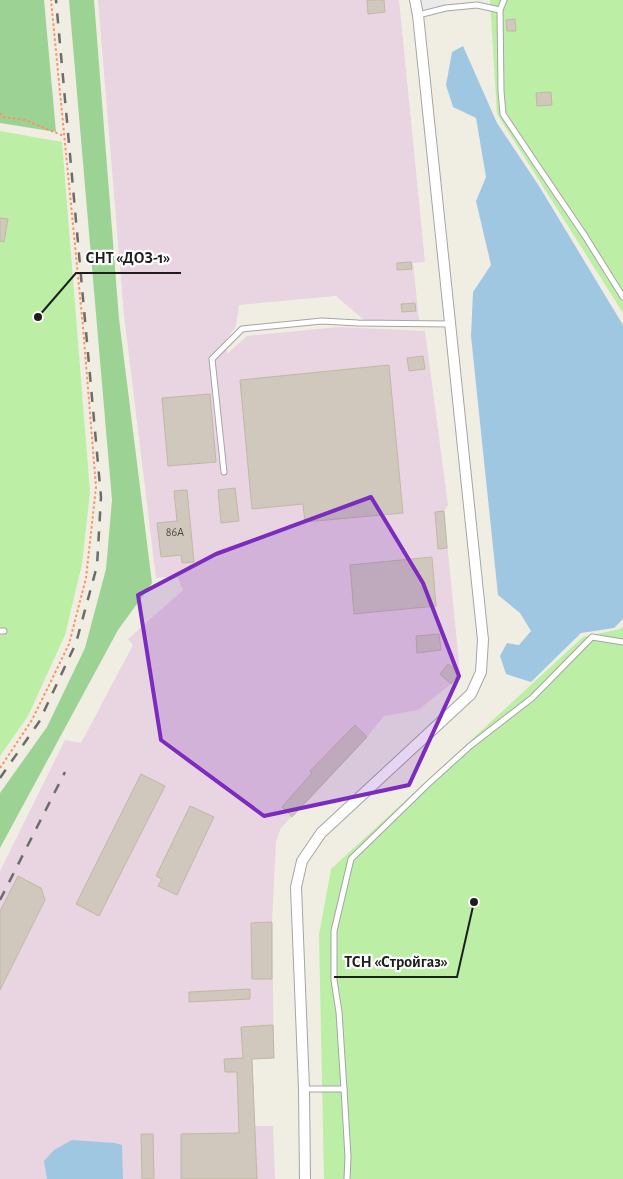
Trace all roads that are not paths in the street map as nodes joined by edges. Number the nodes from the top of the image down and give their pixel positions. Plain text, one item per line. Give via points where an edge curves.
1 (415, 0) edge
2 (504, 0) edge
3 (500, 10) junction
4 (418, 15) junction
5 (623, 297) edge
6 (450, 324) junction
7 (224, 472) dead end
8 (623, 642) edge
9 (304, 1089) junction
10 (344, 1090) junction
11 (305, 1179) edge
12 (347, 1179) edge

1 - 4 street
2 - 3 lane
3 - 4 lane via 477,5
3 - 5 lane via 503,114 586,236
4 - 6 street
6 - 7 lane via 322,321 242,329 212,358
6 - 9 street via 483,640 481,672 471,694 321,833 302,861 296,887
8 - 10 lane via 592,637 532,698 470,746 351,859 334,930 334,980
9 - 10 lane
9 - 11 street
10 - 12 lane

